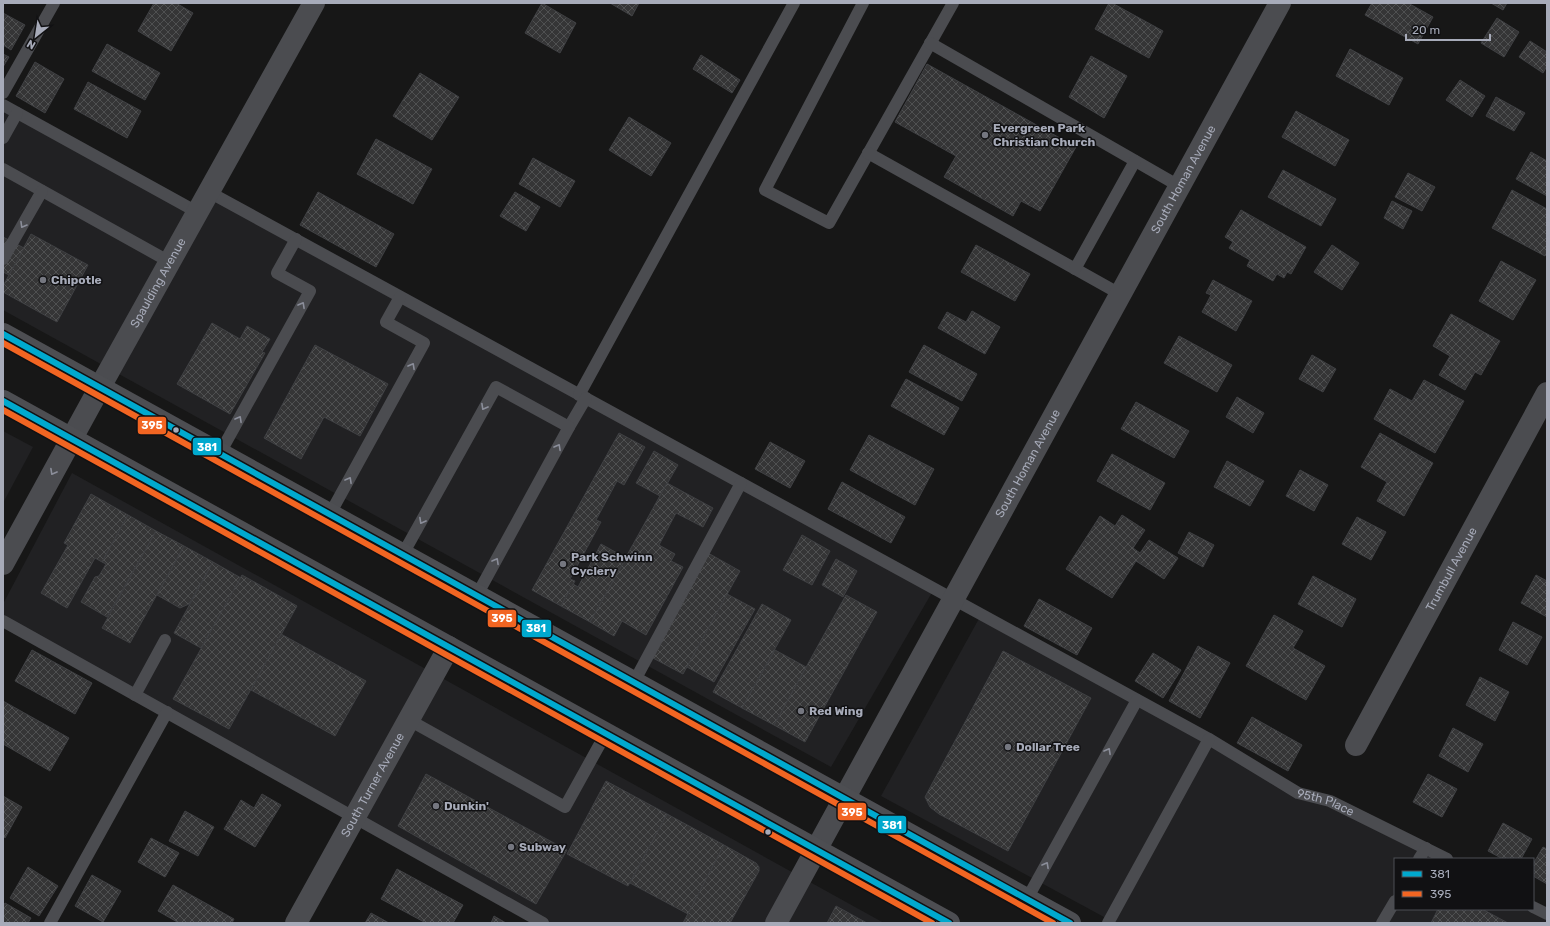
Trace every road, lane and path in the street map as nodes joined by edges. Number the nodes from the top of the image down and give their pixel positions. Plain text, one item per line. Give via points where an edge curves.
1 (54, 3) edge
2 (314, 3) edge
3 (794, 3) edge
4 (863, 3) edge
5 (953, 3) edge
6 (1280, 3) edge
7 (930, 43) junction
8 (3, 93) edge
9 (3, 105) edge
10 (17, 113) junction
11 (3, 138) edge
12 (868, 152) junction
13 (1135, 161) junction
14 (3, 169) edge
15 (1179, 186) junction
16 (42, 191) junction
17 (209, 192) junction
18 (197, 212) junction
19 (296, 239) junction
20 (3, 260) edge
21 (170, 262) junction
22 (1075, 269) junction
23 (1120, 294) junction
24 (400, 297) junction
25 (3, 334) edge
26 (100, 386) junction
27 (1547, 393) edge
28 (582, 396) junction
29 (3, 401) edge
30 (569, 427) junction
31 (72, 438) junction
32 (220, 453) junction
33 (741, 484) junction
34 (330, 514) junction
35 (403, 554) junction
36 (3, 564) edge
37 (477, 595) junction
38 (953, 599) junction
39 (3, 621) edge
40 (165, 640) dead end
41 (449, 647) junction
42 (634, 682) junction
43 (135, 694) junction
44 (1137, 700) junction
45 (167, 712) junction
46 (409, 720) junction
47 (606, 734) junction
48 (1209, 739) junction
49 (1356, 745) dead end
50 (844, 798) junction
51 (354, 817) junction
52 (1426, 848) junction
53 (816, 850) junction
54 (1420, 858) edge
55 (1445, 858) edge
56 (1027, 899) junction
57 (1394, 903) edge
58 (1534, 908) edge
59 (1547, 914) edge
60 (540, 922) edge
61 (50, 923) edge
62 (296, 923) edge
63 (776, 923) edge
64 (949, 923) edge
65 (1070, 923) edge
66 (1108, 923) edge
67 (1382, 923) edge

1 - 8 lane
2 - 17 street, Spaulding Avenue
3 - 28 lane
4 - 12 lane via 764,190 829,223
5 - 7 lane
6 - 15 street, South Homan Avenue
7 - 12 lane
7 - 13 lane
9 - 10 lane
10 - 11 lane
10 - 18 lane
12 - 22 lane
13 - 15 lane
13 - 22 lane
14 - 16 lane
15 - 23 street, South Homan Avenue
16 -> 20 lane
16 - 21 lane
17 - 18 street, Spaulding Avenue
17 - 19 lane, 95th Place
18 - 21 street, Spaulding Avenue
19 - 24 lane, 95th Place
32 -> 19 lane via 310,291 277,273
21 - 26 street, Spaulding Avenue
22 - 23 lane
23 - 38 street, South Homan Avenue
24 - 28 lane, 95th Place
34 -> 24 lane via 424,342 386,322
25 - 26 main road
26 - 31 street, Spaulding Avenue
26 - 32 main road
27 - 49 street, Trumbull Avenue
28 - 30 lane
28 - 33 lane, 95th Place
29 - 31 main road
30 -> 35 lane via 496,387
37 -> 30 lane
31 -> 36 street, Spaulding Avenue
31 - 41 main road
32 - 34 main road
33 - 38 lane, 95th Place
33 - 42 lane
34 - 35 main road
35 - 37 main road
37 - 42 main road
38 - 44 lane, 95th Place
38 - 50 street, South Homan Avenue
39 - 43 lane
40 - 43 lane
41 - 46 street, South Turner Avenue
41 - 47 main road
42 - 50 main road
43 - 45 lane
44 - 48 lane, 95th Place
56 -> 44 lane
45 - 51 lane
45 - 61 lane
46 - 47 lane via 564,807
46 - 51 street, South Turner Avenue
47 - 53 main road
48 - 52 lane, 95th Place via 1298,793 1330,801
48 - 66 lane
50 - 53 street, South Homan Avenue
50 - 56 main road
51 - 60 lane
51 - 62 street, South Turner Avenue
52 - 54 lane
52 - 55 lane, 95th Place
53 - 63 street, South Homan Avenue
53 - 64 main road
56 - 65 main road
57 - 67 lane
58 - 59 lane

